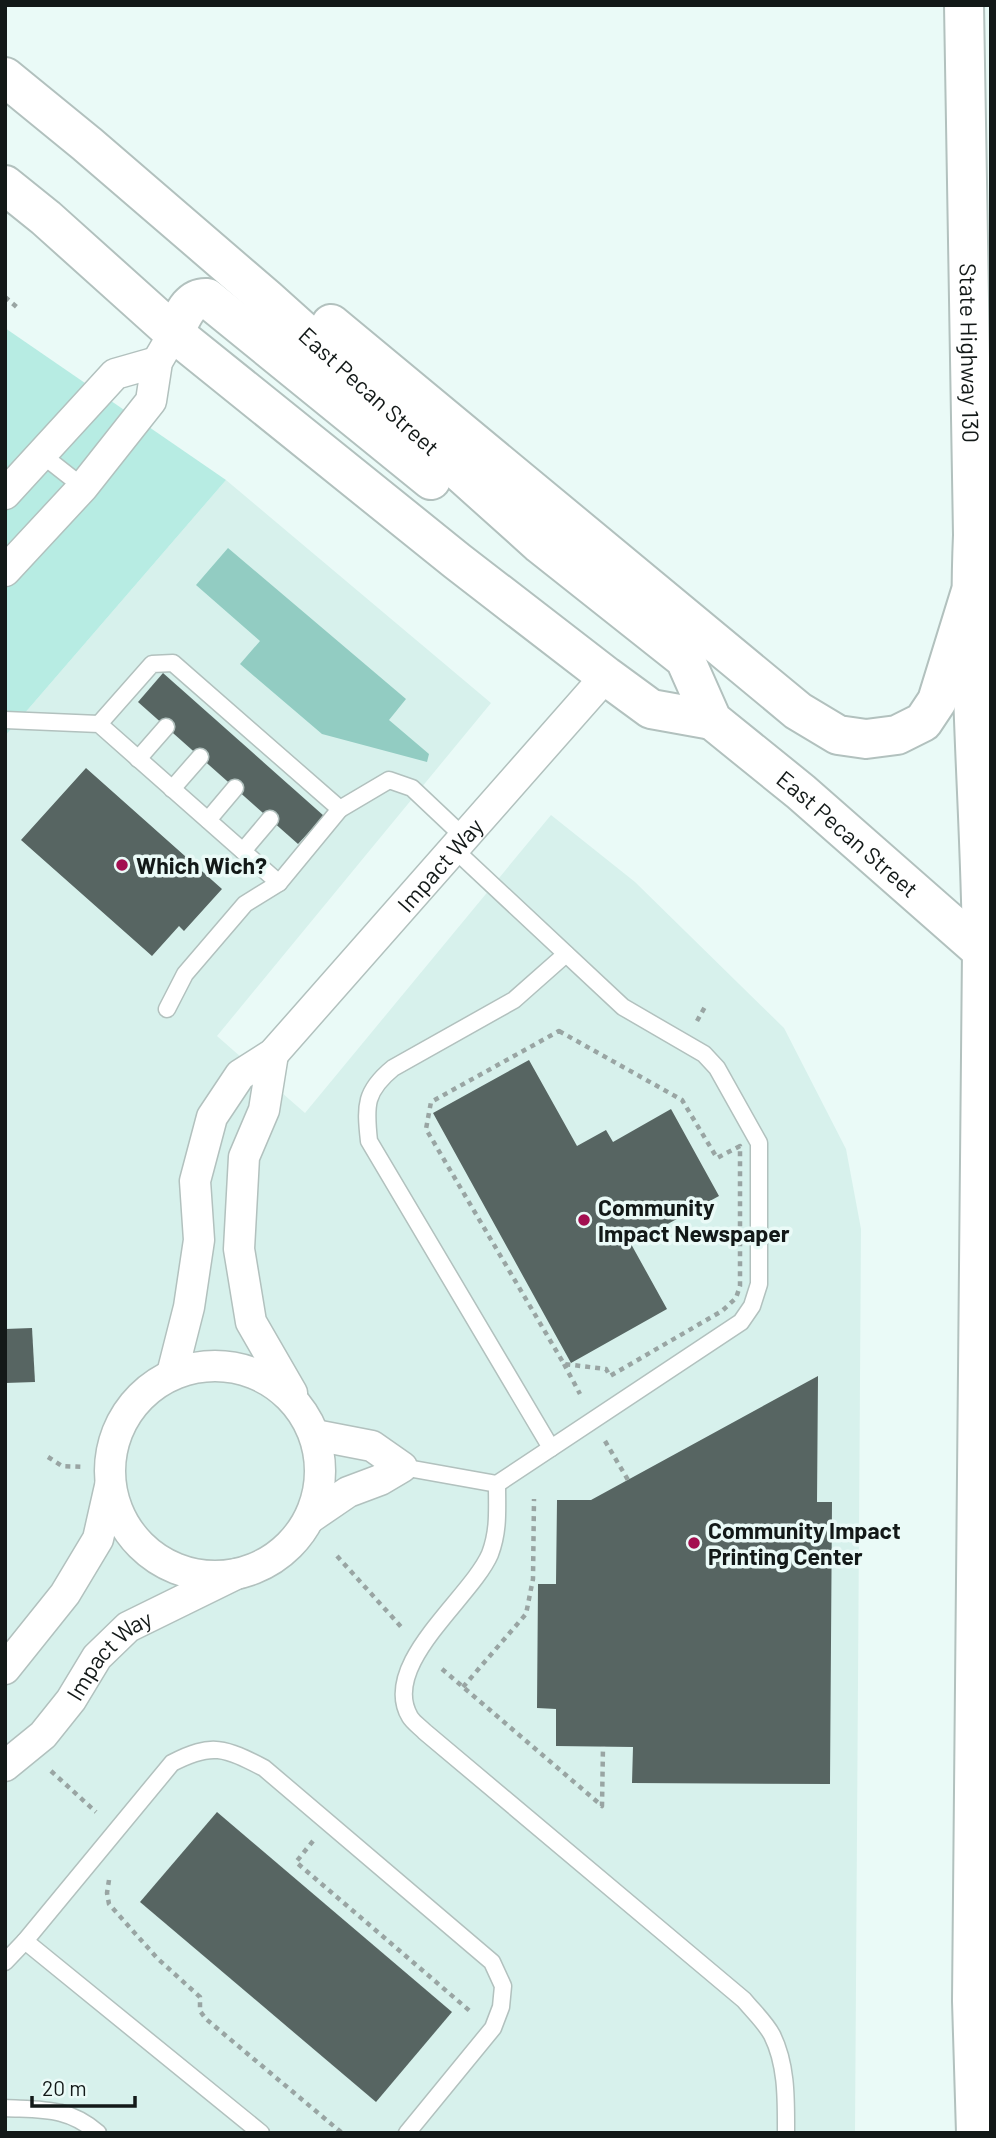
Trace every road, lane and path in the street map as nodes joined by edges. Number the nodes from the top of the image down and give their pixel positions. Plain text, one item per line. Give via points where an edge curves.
1 (964, 5) edge
2 (5, 77) edge
3 (5, 185) edge
4 (5, 297) edge
5 (267, 299) junction
6 (19, 309) dead end
7 (165, 348) junction
8 (41, 454) junction
9 (83, 487) junction
10 (5, 494) edge
11 (540, 544) junction
12 (5, 571) edge
13 (970, 594) junction
14 (607, 676) junction
15 (5, 720) edge
16 (712, 720) junction
17 (99, 724) junction
18 (166, 727) dead end
19 (200, 757) dead end
20 (138, 759) junction
21 (235, 788) dead end
22 (172, 789) junction
23 (340, 809) junction
24 (208, 820) junction
25 (270, 820) dead end
26 (460, 844) junction
27 (243, 851) junction
28 (279, 883) junction
29 (566, 954) junction
30 (986, 955) edge
31 (706, 1005) dead end
32 (167, 1009) dead end
33 (697, 1021) dead end
34 (273, 1054) junction
35 (564, 1364) junction
36 (172, 1374) junction
37 (580, 1394) dead end
38 (298, 1404) junction
39 (315, 1434) junction
40 (601, 1435) dead end
41 (551, 1448) junction
42 (48, 1457) dead end
43 (85, 1467) dead end
44 (402, 1467) junction
45 (628, 1480) dead end
46 (497, 1484) junction
47 (110, 1485) junction
48 (534, 1499) dead end
49 (310, 1518) junction
50 (337, 1556) dead end
51 (236, 1574) junction
52 (404, 1630) dead end
53 (5, 1669) edge
54 (442, 1669) dead end
55 (463, 1687) junction
56 (603, 1746) dead end
57 (5, 1766) edge
58 (50, 1770) dead end
59 (96, 1812) dead end
60 (315, 1839) dead end
61 (112, 1873) dead end
62 (25, 1941) junction
63 (5, 1962) edge
64 (478, 2018) dead end
65 (5, 2108) edge
66 (98, 2133) edge
67 (261, 2133) edge
68 (342, 2133) edge
69 (407, 2133) edge
70 (786, 2133) edge
71 (976, 2133) edge

1 - 13 main road, State Highway 130 via 973,535
2 - 5 main road, East Pecan Street
3 - 7 main road, East Pecan Street via 46,218
4 - 6 path
5 - 11 main road, East Pecan Street
5 - 13 main road via 308,304 798,711 838,735 866,739 897,735 923,722 937,701
7 - 8 street via 116,374
7 - 9 street via 151,401
7 - 11 main road via 191,302 207,298 506,542
7 - 14 main road, East Pecan Street
8 - 9 lane
8 - 10 street
9 - 12 street
11 - 16 main road, East Pecan Street via 685,659
13 - 30 main road, State Highway 130
14 - 16 main road, East Pecan Street via 651,709
14 - 26 street, Impact Way
15 - 17 lane
16 - 30 main road, East Pecan Street
17 - 20 lane
17 - 23 lane via 152,664 173,663 196,693 300,785
18 - 20 lane
19 - 22 lane
20 - 22 lane
21 - 24 lane
22 - 24 lane
23 - 26 lane via 389,780 412,788
23 - 28 lane
24 - 27 lane
25 - 27 lane
26 - 29 lane
26 - 34 street, Impact Way
27 - 28 lane
28 - 32 lane via 245,904 185,974
29 - 41 lane via 514,1000 393,1068 377,1081 366,1115 369,1141
29 - 41 lane via 623,1007 704,1054 717,1068 759,1143 759,1284 741,1322
30 - 71 main road, State Highway 130 via 972,2001
31 - 33 path
34 - 36 street, Impact Way via 240,1074 212,1117 194,1181 199,1240
34 - 38 street via 264,1110 244,1157 239,1249 251,1322
35 - 35 path via 426,1129 431,1102 559,1031 682,1100 717,1158 740,1146 740,1286 736,1298 722,1311 610,1376 606,1370
35 - 37 path
36 - 38 street via 224,1365 271,1381
36 - 47 street via 134,1402 116,1432
38 - 39 street
39 - 44 street via 372,1446
39 - 49 street via 321,1473
40 - 45 path
41 - 46 lane
42 - 43 path via 62,1466
44 - 46 lane
44 - 49 street via 348,1492
46 - 70 lane via 498,1529 489,1555 475,1580 421,1647 406,1676 403,1699 410,1717 744,2000 771,2033 781,2059
47 - 51 street via 124,1525 147,1552 181,1570
47 - 53 street via 98,1539 65,1594
48 - 55 path via 533,1578 526,1614
49 - 51 street via 289,1547 270,1561
50 - 52 path
51 - 57 street, Impact Way via 128,1627 97,1657 43,1735
54 - 55 path
55 - 56 path via 602,1806
58 - 59 path
60 - 64 path via 296,1862
61 - 68 path via 109,1904 200,1997 200,2011 206,2019
62 - 63 lane
62 - 67 lane
62 - 69 lane via 172,1763 195,1751 217,1749 239,1755 264,1768 492,1962 503,1986 493,2028
65 - 66 lane via 61,2111 85,2121

